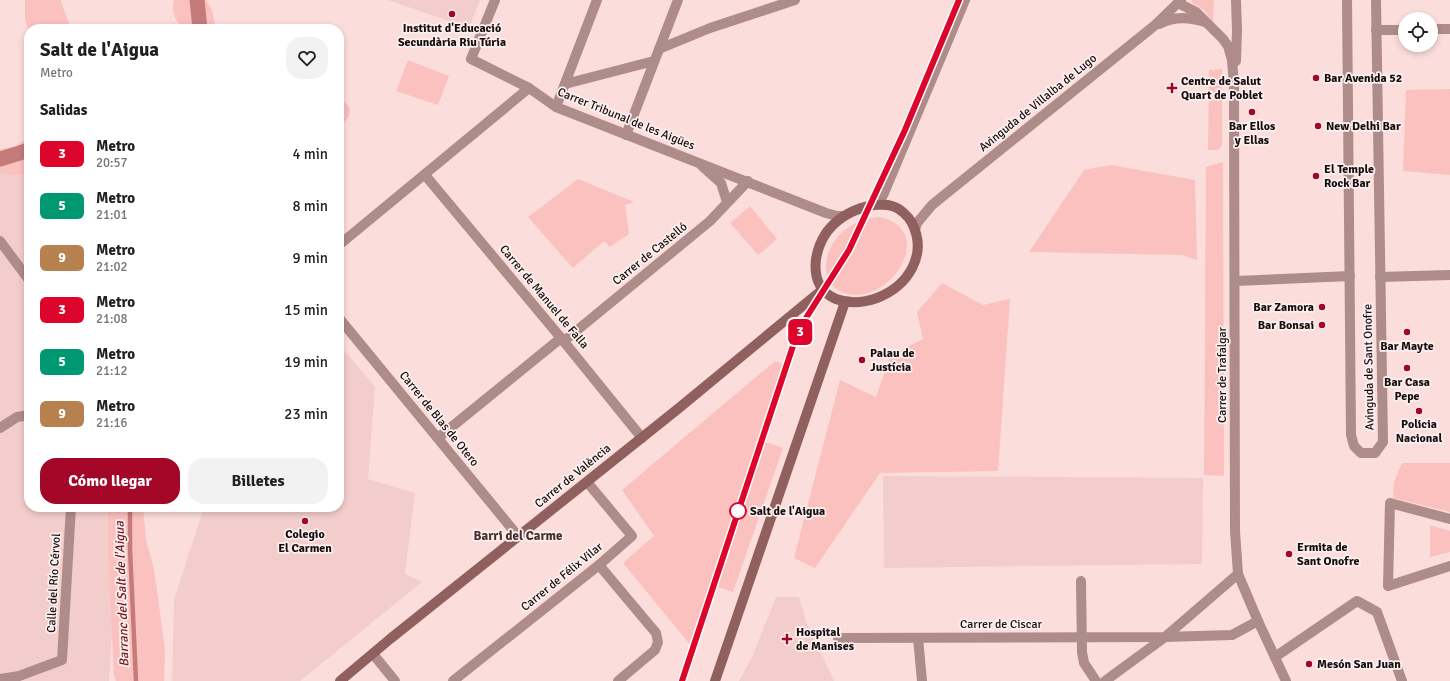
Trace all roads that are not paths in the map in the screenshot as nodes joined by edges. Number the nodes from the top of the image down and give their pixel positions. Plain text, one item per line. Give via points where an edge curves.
1 (494, 0) edge
2 (597, 0) edge
3 (678, 0) edge
4 (795, 0) edge
5 (965, 0) edge
6 (1236, 0) edge
7 (1347, 0) edge
8 (1376, 0) edge
9 (1176, 1) edge
10 (1205, 22) junction
11 (1154, 26) junction
12 (1450, 29) edge
13 (1376, 30) junction
14 (1398, 30) edge
15 (1438, 30) edge
16 (659, 49) junction
17 (654, 61) junction
18 (565, 84) junction
19 (1234, 85) junction
20 (529, 88) junction
21 (556, 107) junction
22 (626, 134) junction
23 (698, 162) junction
24 (425, 175) junction
25 (748, 181) junction
26 (727, 202) junction
27 (874, 205) junction
28 (844, 216) junction
29 (915, 230) junction
30 (0, 241) edge
31 (344, 241) edge
32 (24, 273) edge
33 (1450, 275) edge
34 (1350, 276) junction
35 (1380, 277) junction
36 (1235, 280) junction
37 (822, 290) junction
38 (845, 302) junction
39 (344, 324) edge
40 (563, 339) junction
41 (24, 416) edge
42 (0, 428) edge
43 (438, 438) junction
44 (642, 438) junction
45 (587, 482) junction
46 (71, 512) edge
47 (1450, 519) edge
48 (518, 536) junction
49 (599, 565) junction
50 (1450, 566) edge
51 (1238, 574) junction
52 (1081, 581) dead end
53 (1258, 621) junction
54 (1082, 637) junction
55 (1165, 637) junction
56 (838, 638) dead end
57 (918, 638) junction
58 (373, 654) junction
59 (1275, 658) junction
60 (19, 678) edge
61 (0, 680) edge
62 (340, 681) edge
63 (395, 681) edge
64 (452, 681) edge
65 (618, 681) edge
66 (715, 681) edge
67 (922, 681) edge
68 (1096, 681) edge
69 (1105, 681) edge
70 (1286, 681) edge
71 (1402, 681) edge

1 - 20 street, Carrer Tribunal de les Aigües via 471,59
2 - 18 street
3 - 16 street
4 - 16 street via 710,28
5 - 27 street via 884,193
6 - 19 street, Carrer de Trafalgar via 1237,44
7 - 34 street, Avinguda de Sant Onofre
8 - 13 street, Avinguda de Sant Onofre
9 - 10 street, Carrer de Trafalgar via 1196,12
9 - 11 street, Avinguda de Villalba de Lugo
10 - 11 street via 1180,18
10 - 19 street, Carrer de Trafalgar via 1228,46
11 - 29 street, Avinguda de Villalba de Lugo via 932,205 917,223
12 - 15 street
13 - 14 street
13 - 35 street, Avinguda de Sant Onofre
16 - 17 street
17 - 18 street
17 - 22 street
18 - 21 street
19 - 36 street, Carrer de Trafalgar
20 - 21 street, Carrer Tribunal de les Aigües
20 - 24 street
21 - 22 street, Carrer Tribunal de les Aigües
22 - 23 street, Carrer Tribunal de les Aigües
23 - 25 street, Carrer Tribunal de les Aigües
23 - 26 street via 721,183
24 - 31 street
24 - 40 street, Carrer de Manuel de Falla
25 - 26 street, Carrer de Castelló
25 - 28 street, Carrer Tribunal de les Aigües via 826,213
26 - 40 street, Carrer de Castelló via 710,221
27 - 28 main road
27 - 29 main road via 898,208 911,220
28 - 37 main road via 824,235 819,248 815,272
29 - 38 main road via 917,257 903,281 894,290 866,302
30 - 32 street
33 - 35 street
34 - 35 street, Avinguda de Sant Onofre via 1351,435 1354,446 1361,453 1376,453 1383,442
34 - 36 street
36 - 51 street, Carrer de Trafalgar via 1235,531
37 - 38 main road via 833,298
37 - 44 main road, Carrer de València
38 - 66 main road
39 - 43 street, Carrer de Blas de Otero
40 - 43 street, Carrer de Castelló
40 - 44 street, Carrer de Manuel de Falla
41 - 42 street via 17,417
43 - 48 street, Carrer de Blas de Otero
44 - 45 main road, Carrer de València
45 - 48 main road, Carrer de València
45 - 49 street, Carrer de Félix Vilar via 632,536
46 - 60 street, Calle del Río Cérvol via 62,660
47 - 50 street via 1390,502 1388,586
48 - 58 main road, Carrer de València
49 - 64 street, Carrer de Félix Vilar
49 - 65 street via 656,633 658,642 655,650
51 - 53 street, Carrer de Trafalgar
51 - 55 street
52 - 54 street
53 - 55 street, Carrer de Ciscar via 1232,634
53 - 59 street, Carrer de Trafalgar
54 - 55 street, Carrer de Ciscar
54 - 57 street, Carrer de Ciscar
54 - 68 street via 1084,663
55 - 69 street
56 - 57 street, Carrer de Ciscar
57 - 67 street
58 - 62 main road, Carrer de València
58 - 63 street
59 - 70 street, Carrer de Trafalgar
59 - 71 street via 1357,601 1377,612
60 - 61 street

